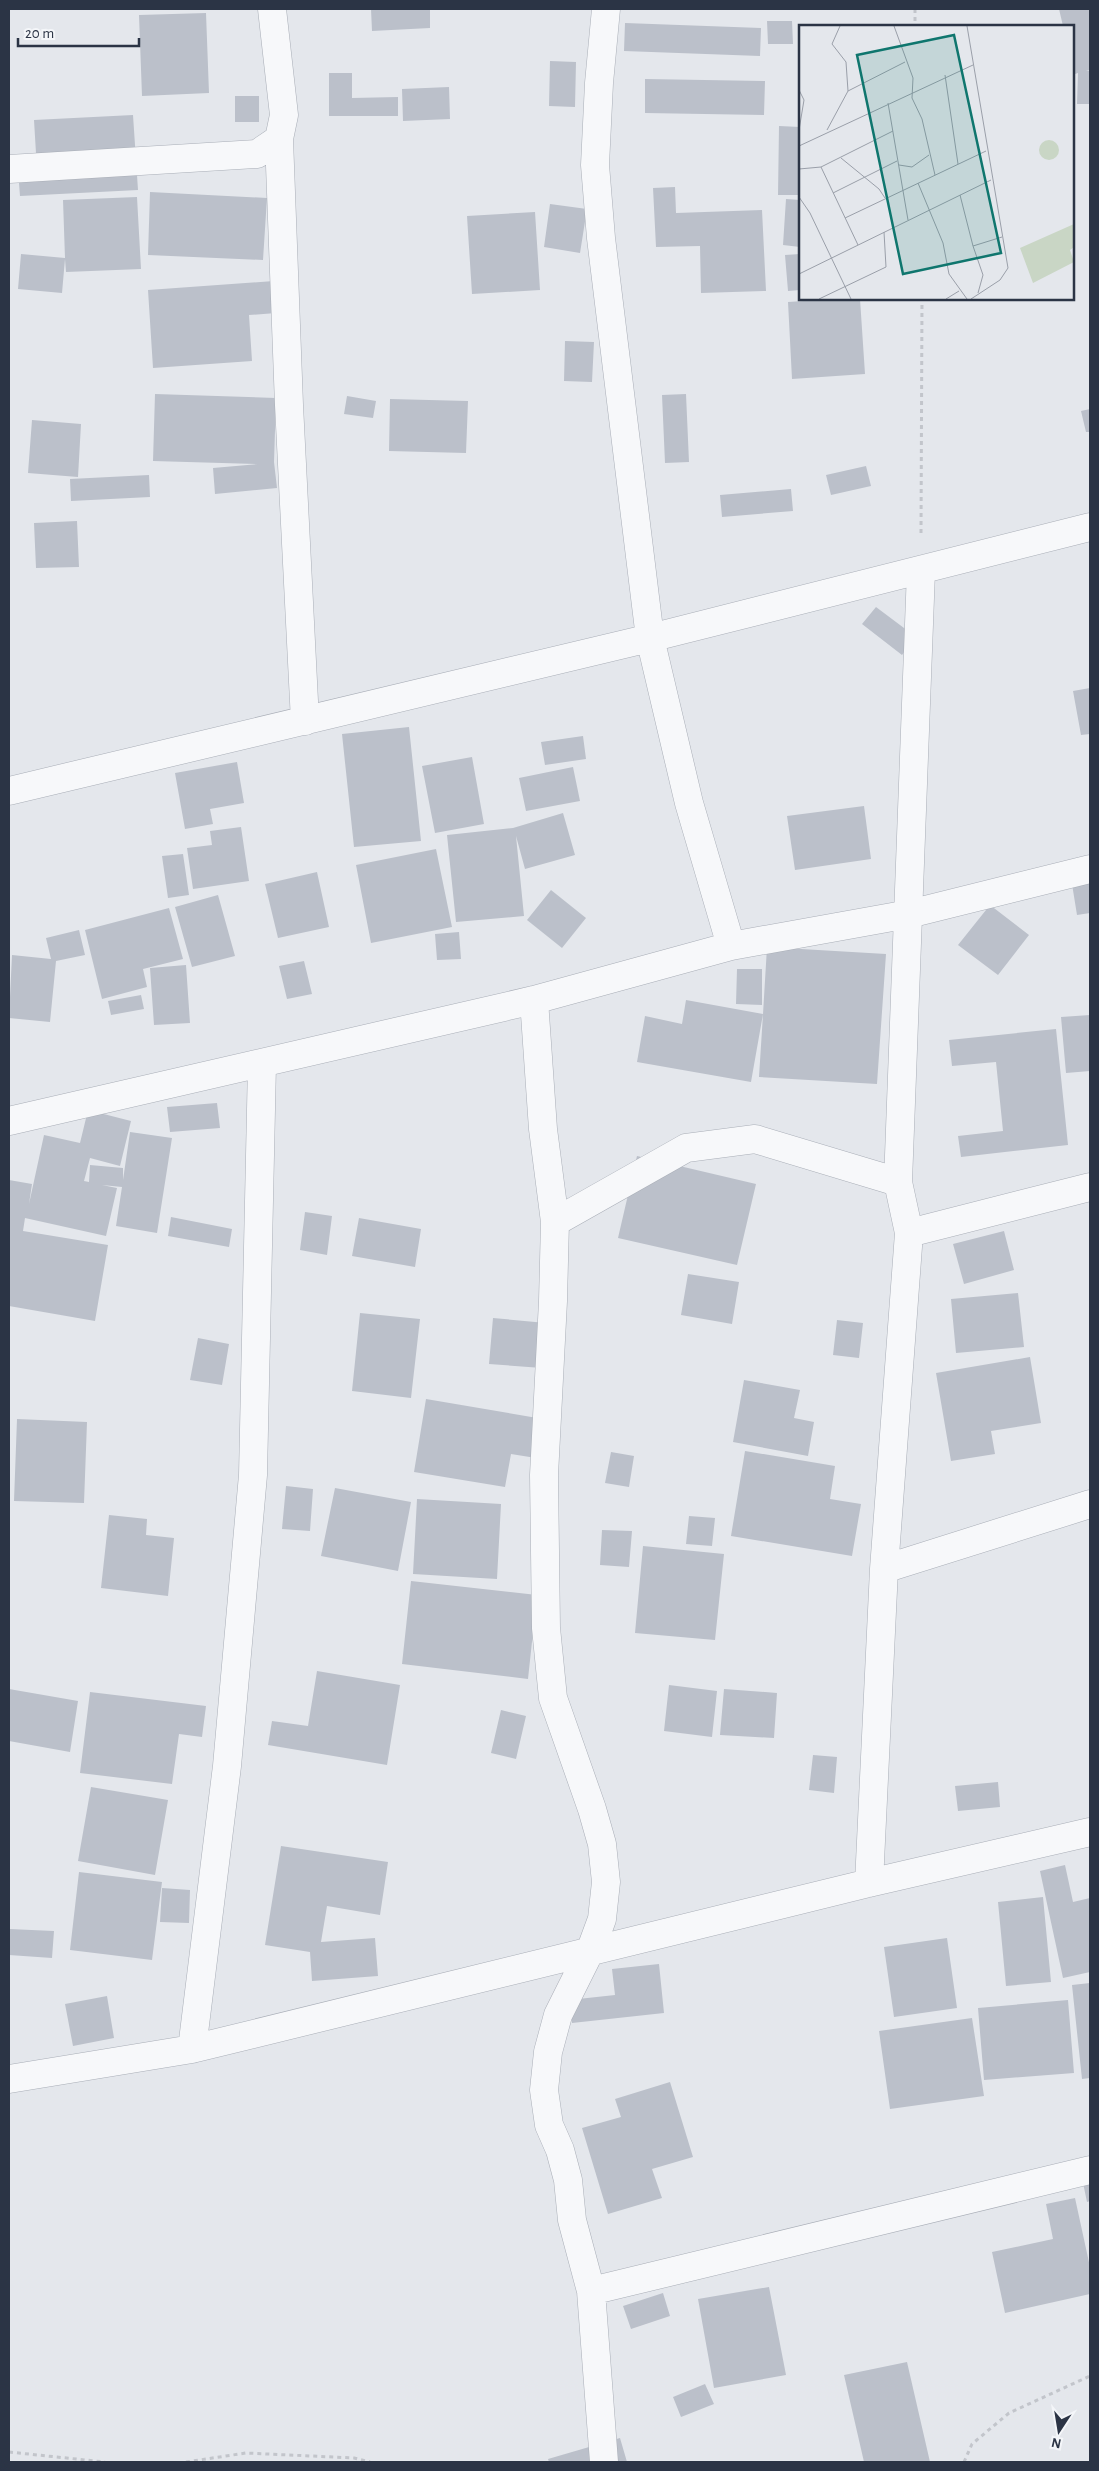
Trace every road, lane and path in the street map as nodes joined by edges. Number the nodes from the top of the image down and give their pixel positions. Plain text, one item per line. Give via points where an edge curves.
1 (272, 9) edge
2 (606, 9) edge
3 (915, 9) edge
4 (915, 25) edge
5 (279, 139) junction
6 (9, 169) edge
7 (922, 300) edge
8 (1090, 527) edge
9 (921, 571) junction
10 (650, 638) junction
11 (306, 721) junction
12 (9, 791) edge
13 (1090, 869) edge
14 (909, 914) junction
15 (731, 946) junction
16 (534, 1000) junction
17 (262, 1064) junction
18 (9, 1121) edge
19 (898, 1182) junction
20 (1090, 1187) edge
21 (555, 1222) junction
22 (909, 1233) junction
23 (1090, 1504) edge
24 (884, 1569) junction
25 (1090, 1832) edge
26 (869, 1882) junction
27 (591, 1950) junction
28 (192, 2049) junction
29 (9, 2079) edge
30 (1090, 2170) edge
31 (591, 2291) junction
32 (1090, 2376) edge
33 (9, 2452) edge
34 (105, 2462) edge
35 (186, 2462) edge
36 (370, 2462) edge
37 (604, 2462) edge
38 (964, 2462) edge

1 - 5 street via 284,115
2 - 10 street via 595,165 602,248
3 - 4 path
5 - 6 street via 257,154
5 - 11 street
7 - 9 path
8 - 9 street
9 - 10 street
9 - 14 street
10 - 11 street
10 - 15 street via 689,803
11 - 12 street
13 - 14 street
14 - 15 street
14 - 19 street
15 - 16 street
16 - 17 street
16 - 21 street via 543,1129
17 - 18 street
17 - 28 street via 253,1475 227,1766
19 - 21 street via 755,1139 686,1148
19 - 22 street
20 - 22 street
21 - 27 street via 544,1475 546,1628 553,1698 602,1844 606,1882 602,1919
22 - 24 street
23 - 24 street
24 - 26 street
25 - 26 street
26 - 27 street
27 - 28 street
27 - 31 street via 558,2015 548,2052 544,2090 549,2125 566,2172 572,2220
28 - 29 street
30 - 31 street
31 - 37 street
32 - 38 path via 1009,2413 972,2444
33 - 34 path
35 - 36 path via 246,2453 354,2458

